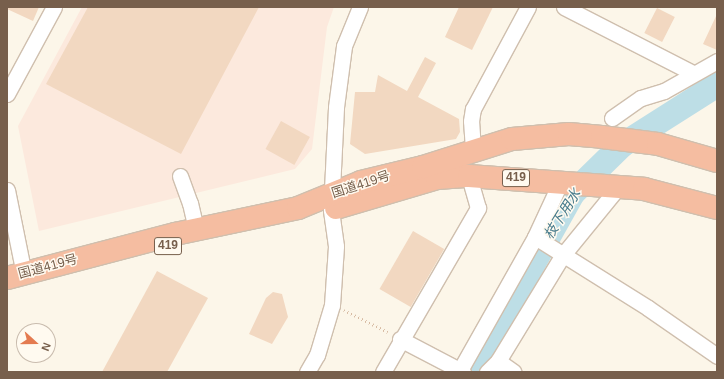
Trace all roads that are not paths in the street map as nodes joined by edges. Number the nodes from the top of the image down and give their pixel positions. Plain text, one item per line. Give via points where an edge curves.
1 (54, 7) edge
2 (360, 7) edge
3 (528, 7) edge
4 (564, 7) edge
5 (717, 61) edge
6 (693, 74) junction
7 (7, 94) edge
8 (612, 118) dead end
9 (473, 149) junction
10 (717, 161) edge
11 (180, 176) dead end
12 (470, 176) junction
13 (562, 181) junction
14 (619, 186) junction
15 (7, 190) edge
16 (331, 202) junction
17 (717, 208) edge
18 (196, 230) junction
19 (538, 239) junction
20 (560, 254) junction
21 (15, 276) edge
22 (7, 288) edge
23 (400, 339) junction
24 (717, 356) edge
25 (493, 367) edge
26 (460, 371) edge
27 (307, 372) edge
28 (383, 372) edge
29 (514, 372) edge

1 - 7 street
2 - 16 street via 344,46 336,107
3 - 9 street via 473,109
4 - 6 street
5 - 6 street
6 - 8 street via 664,90 641,98
9 - 10 highway, 国道419号 / 419 via 512,138 570,134 658,144
9 - 16 highway, 国道419号 / 419 via 423,167 361,182
11 - 18 street
12 - 13 highway, 国道419号 / 419
12 - 16 highway, 国道419号 / 419 via 437,178
12 - 23 street via 478,208
13 - 14 highway, 国道419号 / 419
13 - 19 street
14 - 17 highway, 国道419号 / 419 via 644,189
14 - 20 street
15 - 21 street
16 - 18 highway, 国道419号 / 419
16 - 22 highway, 国道419号 / 419
16 - 27 street via 336,246 332,305 317,355
18 - 21 highway, 国道419号 / 419
19 - 20 street
19 - 26 street
20 - 24 street via 648,308
20 - 25 street
23 - 26 street
23 - 28 street
25 - 29 street

